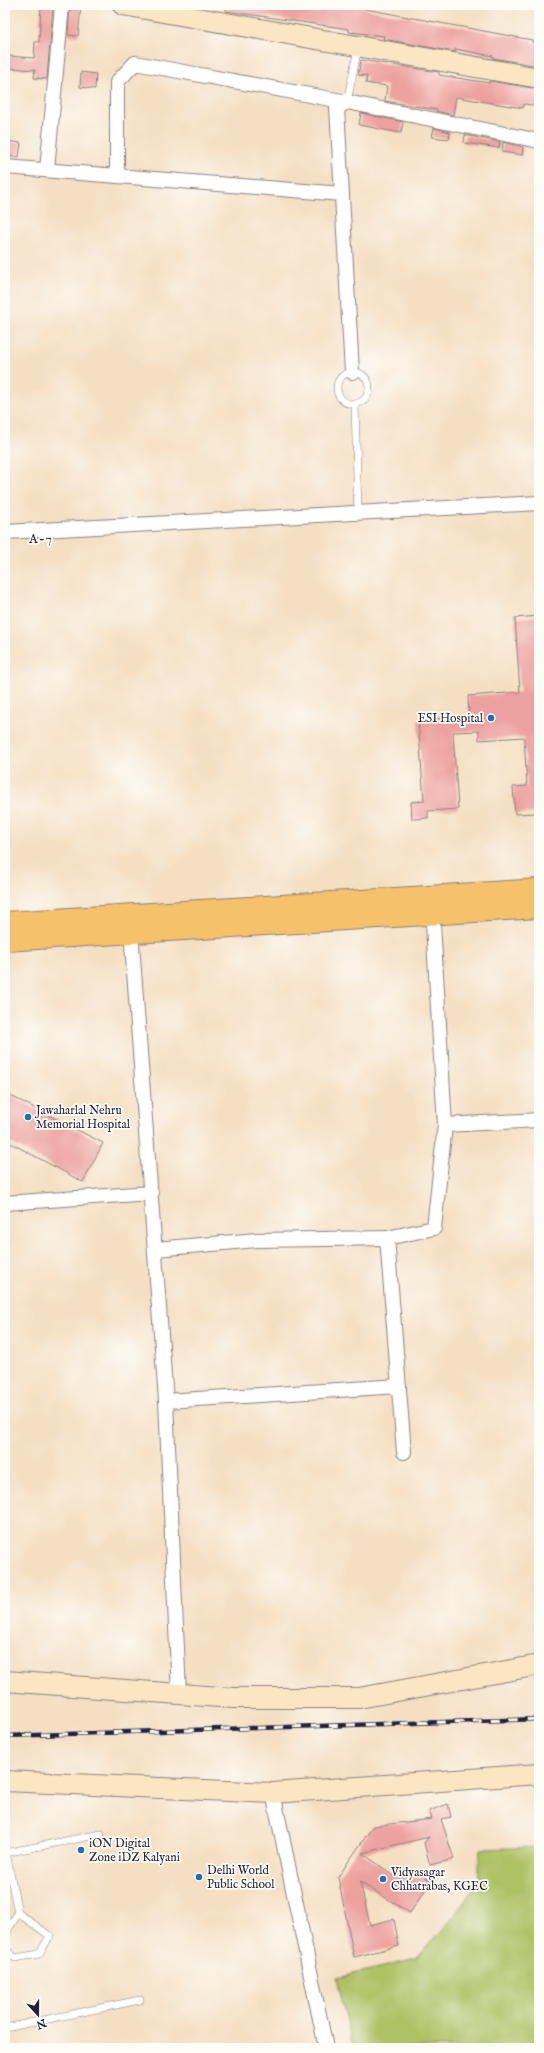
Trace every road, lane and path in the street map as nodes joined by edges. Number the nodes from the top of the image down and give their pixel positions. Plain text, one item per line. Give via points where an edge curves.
1 (62, 5) edge
2 (123, 5) edge
3 (358, 48) junction
4 (539, 78) edge
5 (347, 102) junction
6 (539, 141) edge
7 (5, 167) edge
8 (47, 170) junction
9 (118, 176) junction
10 (342, 194) junction
11 (352, 372) junction
12 (355, 404) junction
13 (539, 503) edge
14 (358, 513) junction
15 (5, 532) edge
16 (539, 890) edge
17 (432, 905) junction
18 (539, 907) edge
19 (5, 923) edge
20 (131, 931) junction
21 (5, 940) edge
22 (539, 1120) edge
23 (445, 1125) junction
24 (151, 1193) junction
25 (5, 1203) edge
26 (387, 1238) junction
27 (156, 1249) junction
28 (399, 1386) junction
29 (166, 1401) junction
30 (404, 1452) dead end
31 (539, 1665) edge
32 (5, 1681) edge
33 (179, 1694) junction
34 (539, 1774) edge
35 (5, 1780) edge
36 (273, 1794) junction
37 (101, 1834) dead end
38 (5, 1851) edge
39 (18, 1913) junction
40 (5, 1935) edge
41 (5, 1949) edge
42 (140, 2000) dead end
43 (5, 2028) edge
44 (326, 2048) edge

1 - 8 street
2 - 3 street
3 - 4 street
3 - 5 lane
5 - 6 street
5 - 9 street via 135,63 117,82
5 - 10 street via 337,108
7 - 8 street
8 - 9 street
9 - 10 street
10 - 11 street
11 - 12 lane via 363,375 369,389 366,398
11 - 12 lane via 339,380 337,391 342,400
12 - 14 lane
13 - 14 street
14 - 15 street
16 - 17 main road
17 - 18 main road
17 - 19 main road
17 - 20 main road
17 - 23 street
20 - 21 main road
20 - 24 street
22 - 23 street
23 - 26 street via 434,1228
24 - 25 street
24 - 27 street
26 - 27 street via 256,1240
26 - 28 street
27 - 29 street
28 - 29 street
28 - 30 street
29 - 33 street
31 - 33 street via 360,1698 233,1698
32 - 33 street
34 - 36 street
35 - 36 street
36 - 44 street
37 - 38 lane
38 - 39 lane
39 - 40 lane
39 - 41 lane via 50,1936 39,1954 16,1958
42 - 43 lane

